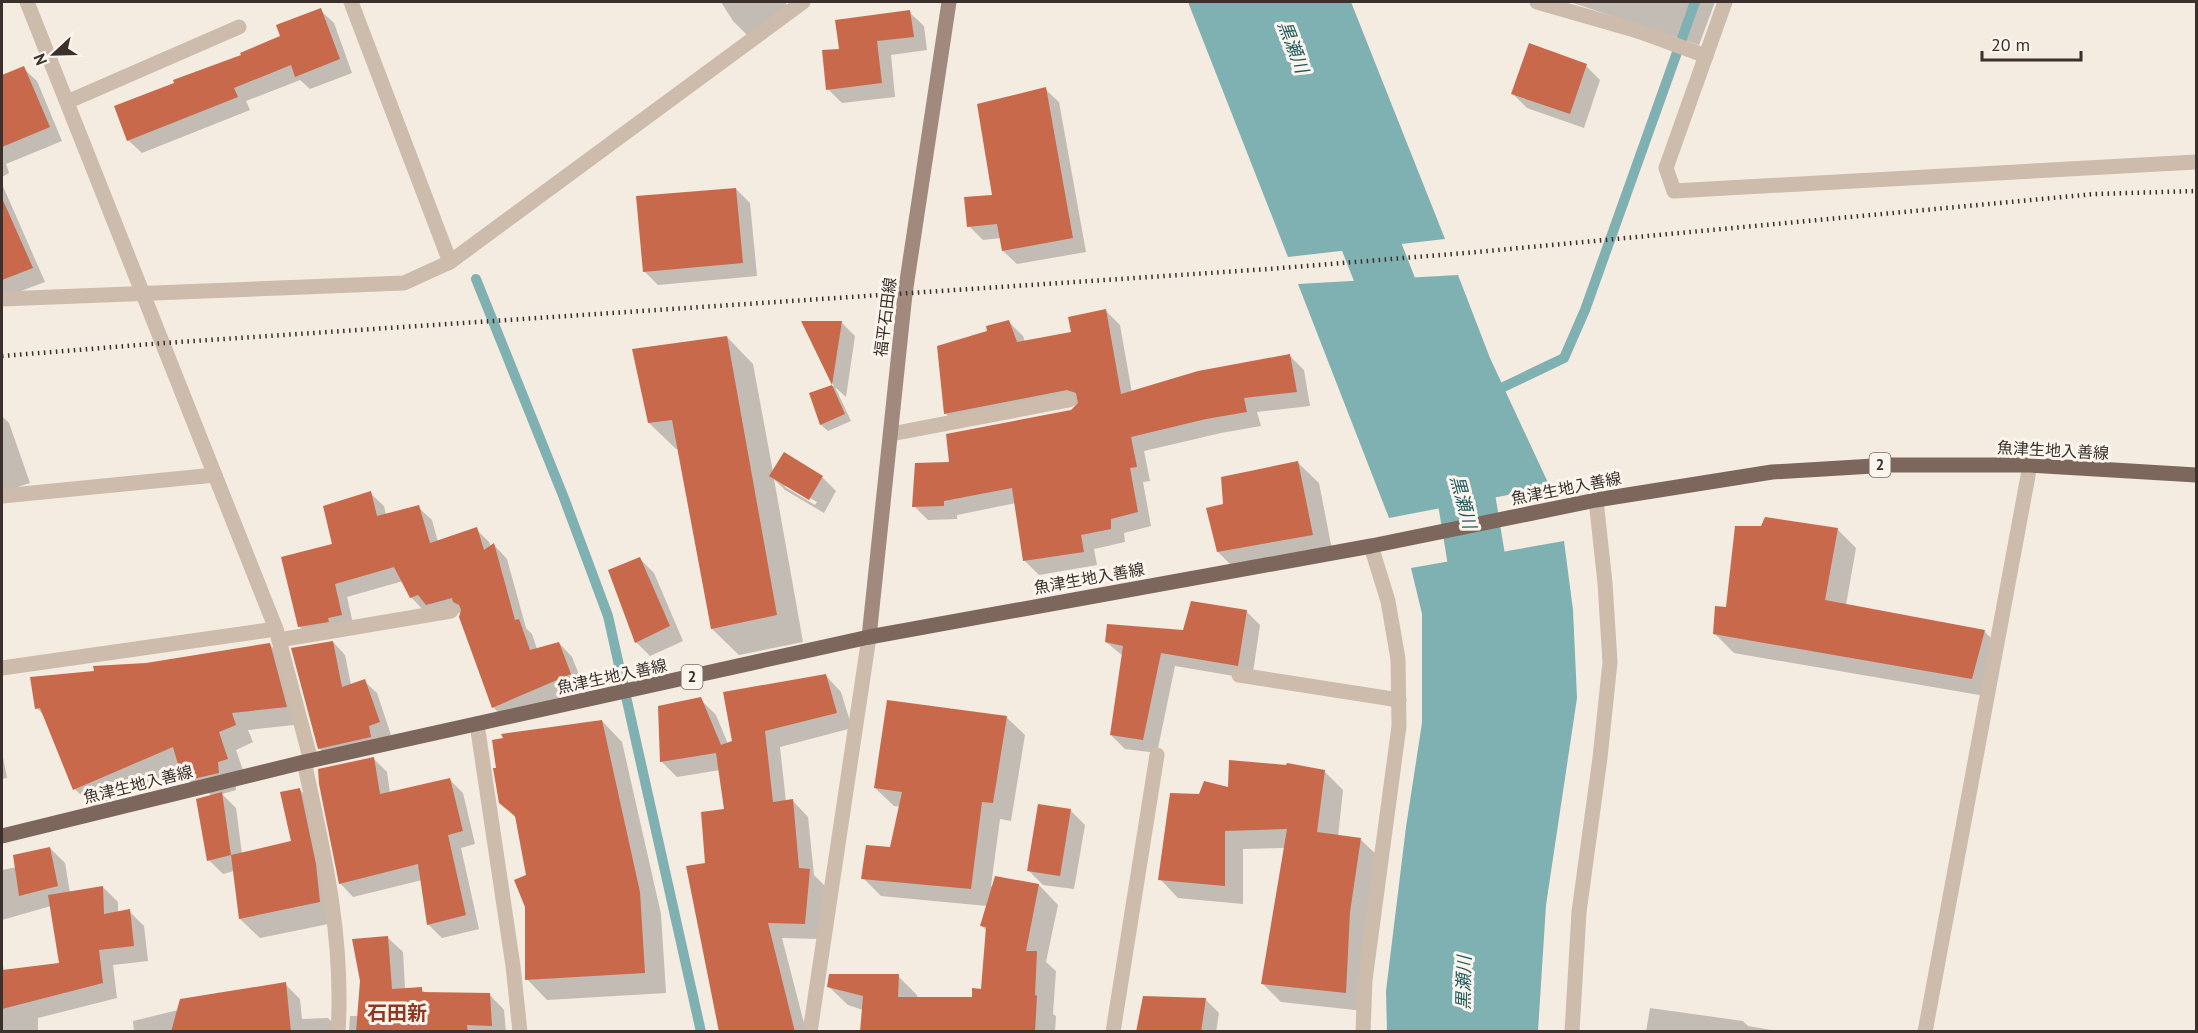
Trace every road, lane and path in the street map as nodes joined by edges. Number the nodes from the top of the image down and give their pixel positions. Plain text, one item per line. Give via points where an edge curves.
1 (27, 2) edge
2 (351, 2) edge
3 (803, 2) edge
4 (949, 2) edge
5 (1537, 2) edge
6 (1725, 2) edge
7 (239, 27) dead end
8 (1706, 56) junction
9 (67, 102) junction
10 (2196, 162) edge
11 (450, 262) junction
12 (144, 294) junction
13 (2, 300) edge
14 (1069, 400) dead end
15 (891, 434) junction
16 (2030, 465) junction
17 (215, 475) junction
18 (2196, 475) edge
19 (2, 496) edge
20 (1596, 500) junction
21 (1371, 546) junction
22 (452, 611) dead end
23 (278, 634) junction
24 (869, 637) junction
25 (2, 668) edge
26 (1239, 675) dead end
27 (1399, 700) junction
28 (477, 724) junction
29 (1157, 755) dead end
30 (308, 761) junction
31 (2, 836) edge
32 (338, 1032) edge
33 (520, 1032) edge
34 (810, 1032) edge
35 (1113, 1032) edge
36 (1363, 1032) edge
37 (1572, 1032) edge
38 (1925, 1032) edge

1 - 9 street
2 - 11 street
3 - 11 street
4 - 15 main road, 福平石田線 via 905,294
5 - 8 street via 1638,31
6 - 8 street
7 - 9 street
8 - 10 street via 1666,168 1674,191
9 - 12 street
11 - 12 street via 404,283
12 - 13 street
12 - 17 street
14 - 15 street
15 - 24 main road, 福平石田線
16 - 18 main road, 魚津生地入善線 / 2
16 - 20 main road, 魚津生地入善線 / 2 via 1890,465 1772,472
16 - 38 street
17 - 19 street
17 - 23 street
20 - 21 main road, 魚津生地入善線 / 2
20 - 37 street via 1610,662 1580,912
21 - 24 main road, 魚津生地入善線 / 2
21 - 27 street via 1388,601 1398,658
22 - 23 street
23 - 25 street
23 - 30 street
24 - 28 main road, 魚津生地入善線 / 2
24 - 34 street
26 - 27 street
27 - 36 street via 1399,726 1365,980
28 - 30 main road, 魚津生地入善線 / 2
28 - 33 street
29 - 35 street
30 - 31 main road, 魚津生地入善線 / 2
30 - 32 street via 337,931

